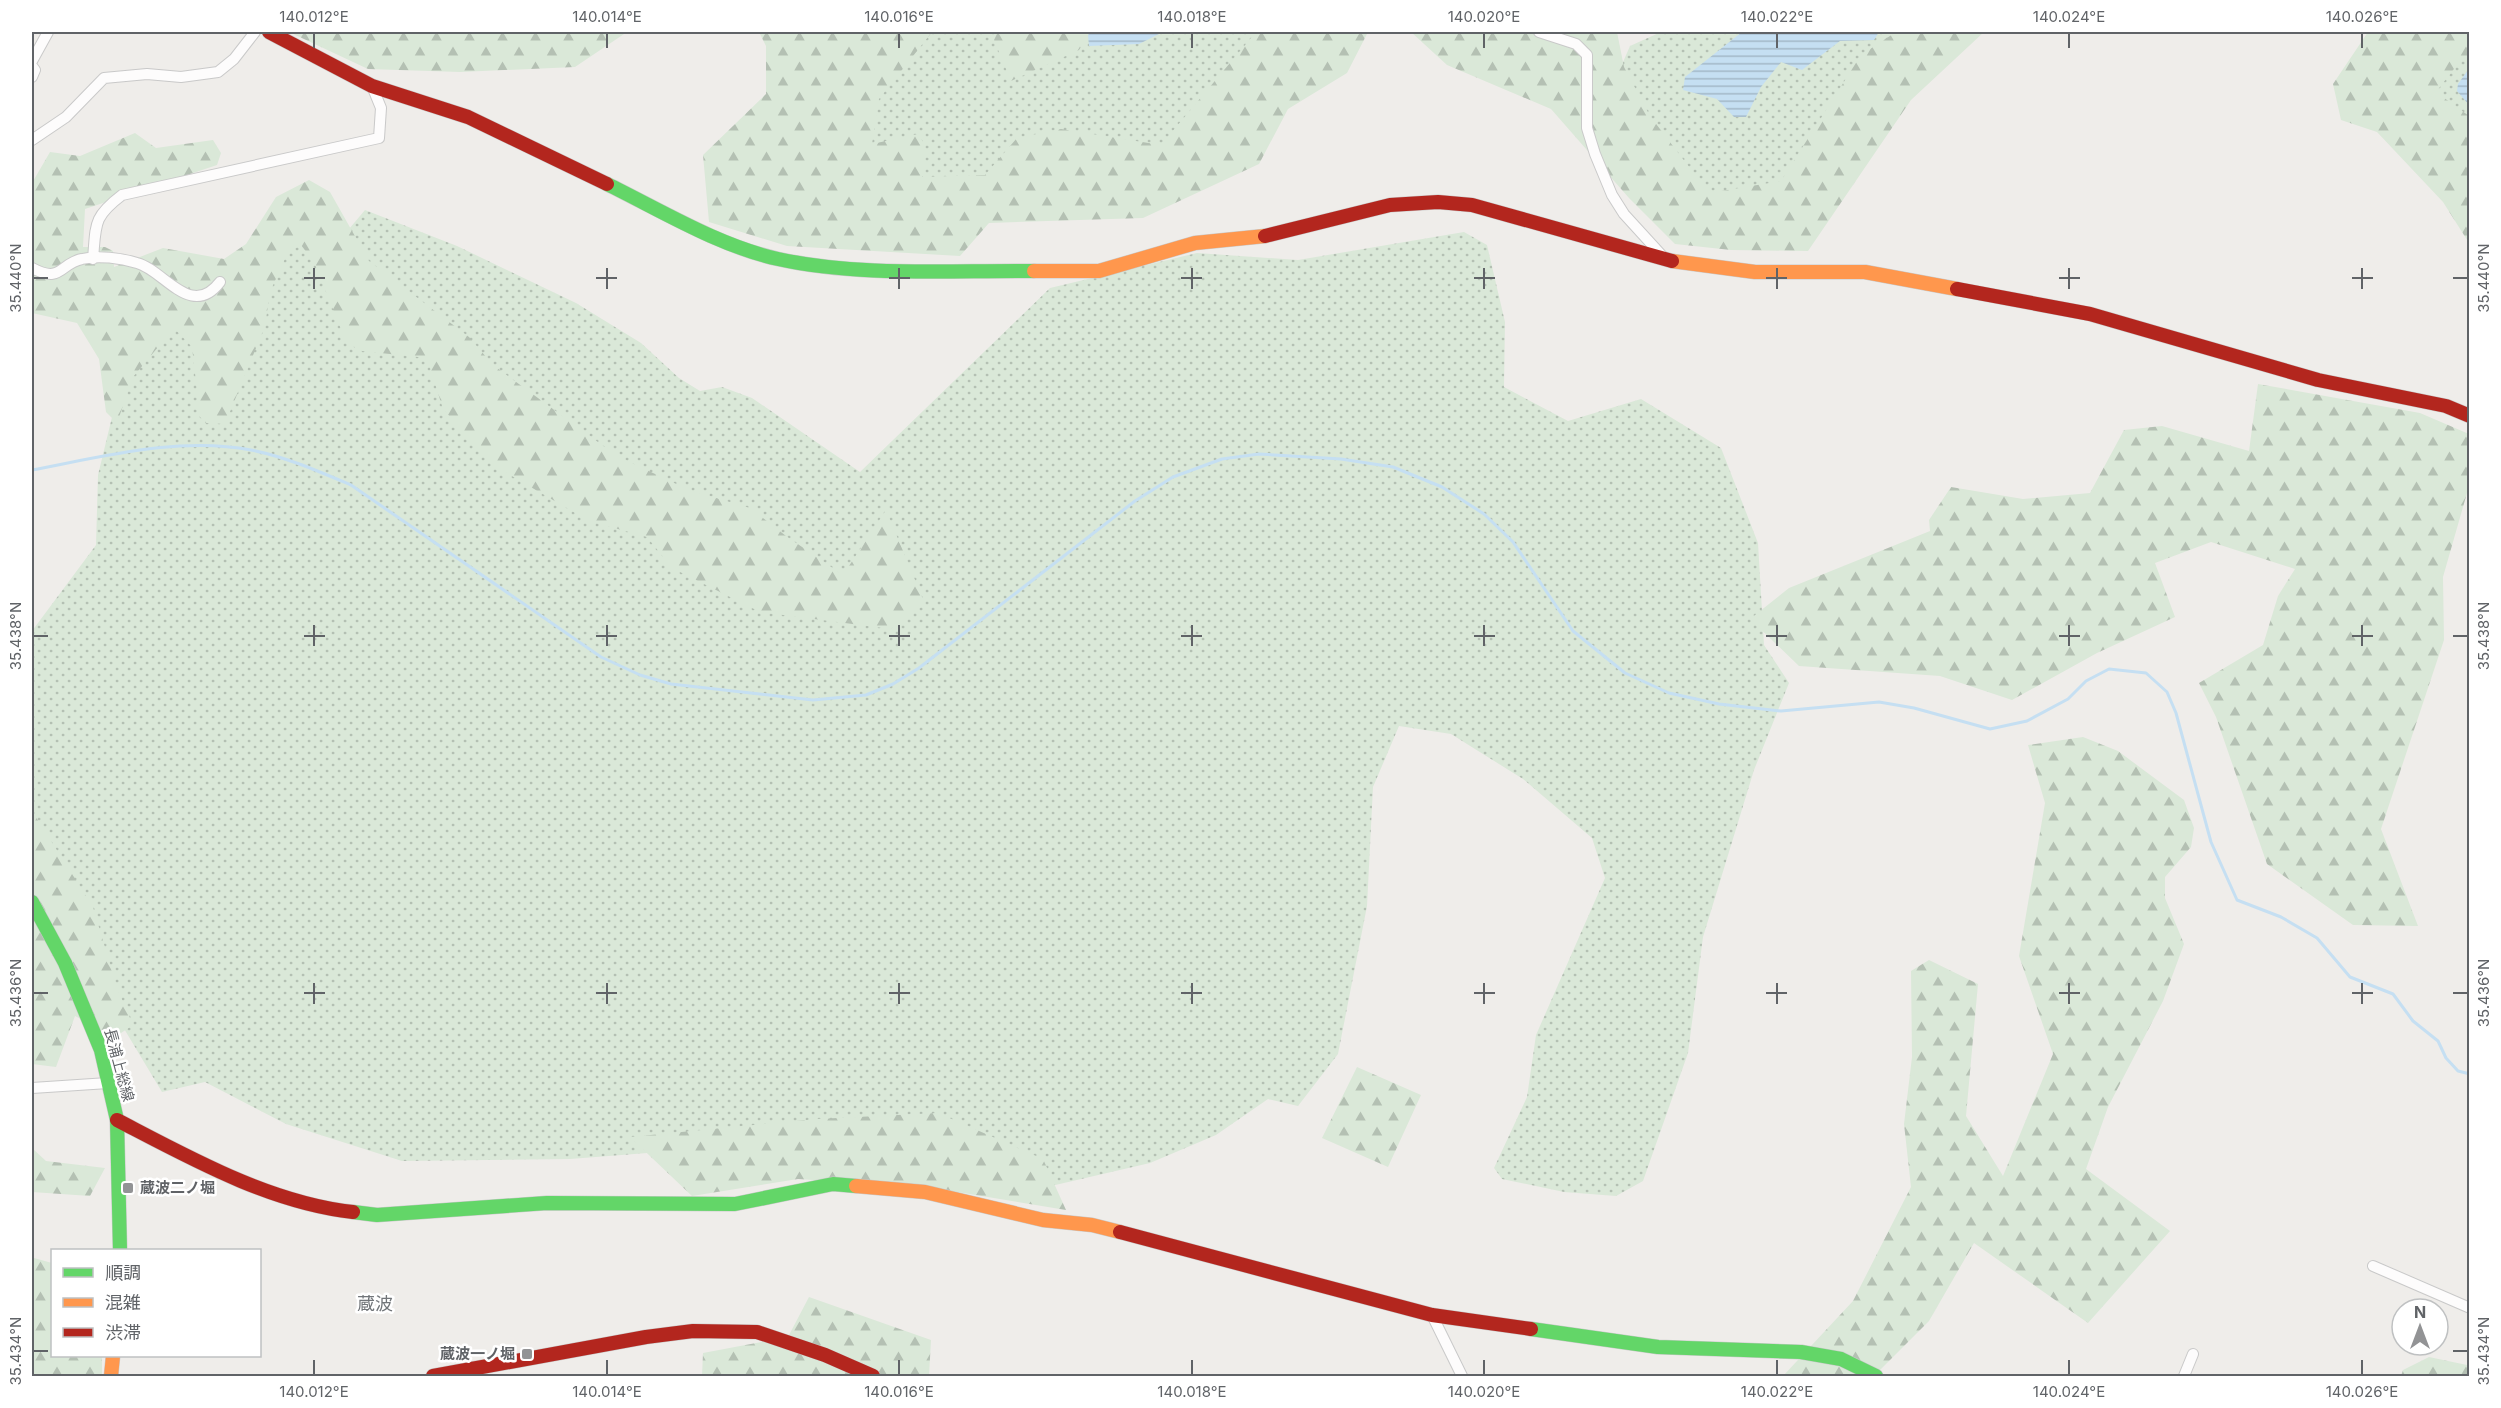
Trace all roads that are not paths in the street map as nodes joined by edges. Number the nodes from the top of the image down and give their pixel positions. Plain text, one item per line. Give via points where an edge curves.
1 (48, 32) edge
2 (255, 32) edge
3 (269, 32) edge
4 (1539, 32) edge
5 (32, 61) edge
6 (32, 66) edge
7 (32, 77) edge
8 (372, 86) junction
9 (32, 140) edge
10 (93, 259) junction
11 (1666, 260) junction
12 (32, 268) edge
13 (220, 282) dead end
14 (2469, 416) edge
15 (32, 902) edge
16 (108, 1083) junction
17 (32, 1088) edge
18 (117, 1120) junction
19 (120, 1249) edge
20 (2373, 1266) dead end
21 (2469, 1308) edge
22 (1432, 1315) junction
23 (2193, 1354) dead end
24 (113, 1357) edge
25 (111, 1377) edge
26 (433, 1377) edge
27 (873, 1377) edge
28 (1462, 1377) edge
29 (1876, 1377) edge
30 (2184, 1377) edge

1 - 5 street
2 - 9 street via 218,72 181,77 147,74 104,78 66,117
3 - 8 street
4 - 11 street via 1576,44 1587,55 1587,128 1595,154 1624,214
6 - 7 street
8 - 10 street via 381,108 380,138 122,195 103,209 97,222
8 - 11 street via 468,117 725,241 777,259 819,266 1099,271 1195,243 1271,235 1390,206 1438,202 1472,205
10 - 12 street via 81,259 60,273
10 - 13 street via 140,263 188,295 214,291
11 - 14 street via 1755,272 1865,272 2090,314 2318,380 2446,406
15 - 16 street, 長浦上総線 via 65,963 101,1050
16 - 17 street
16 - 18 street, 長浦上総線
18 - 19 street, 長浦上総線
18 - 22 street via 192,1159 254,1184 354,1214 547,1203 735,1204 833,1184 880,1187 925,1192 1043,1220 1092,1225
20 - 21 street
22 - 28 street
22 - 29 street via 1658,1347 1801,1352 1840,1359
23 - 30 street
24 - 25 street
26 - 27 street via 693,1331 757,1332 825,1355

